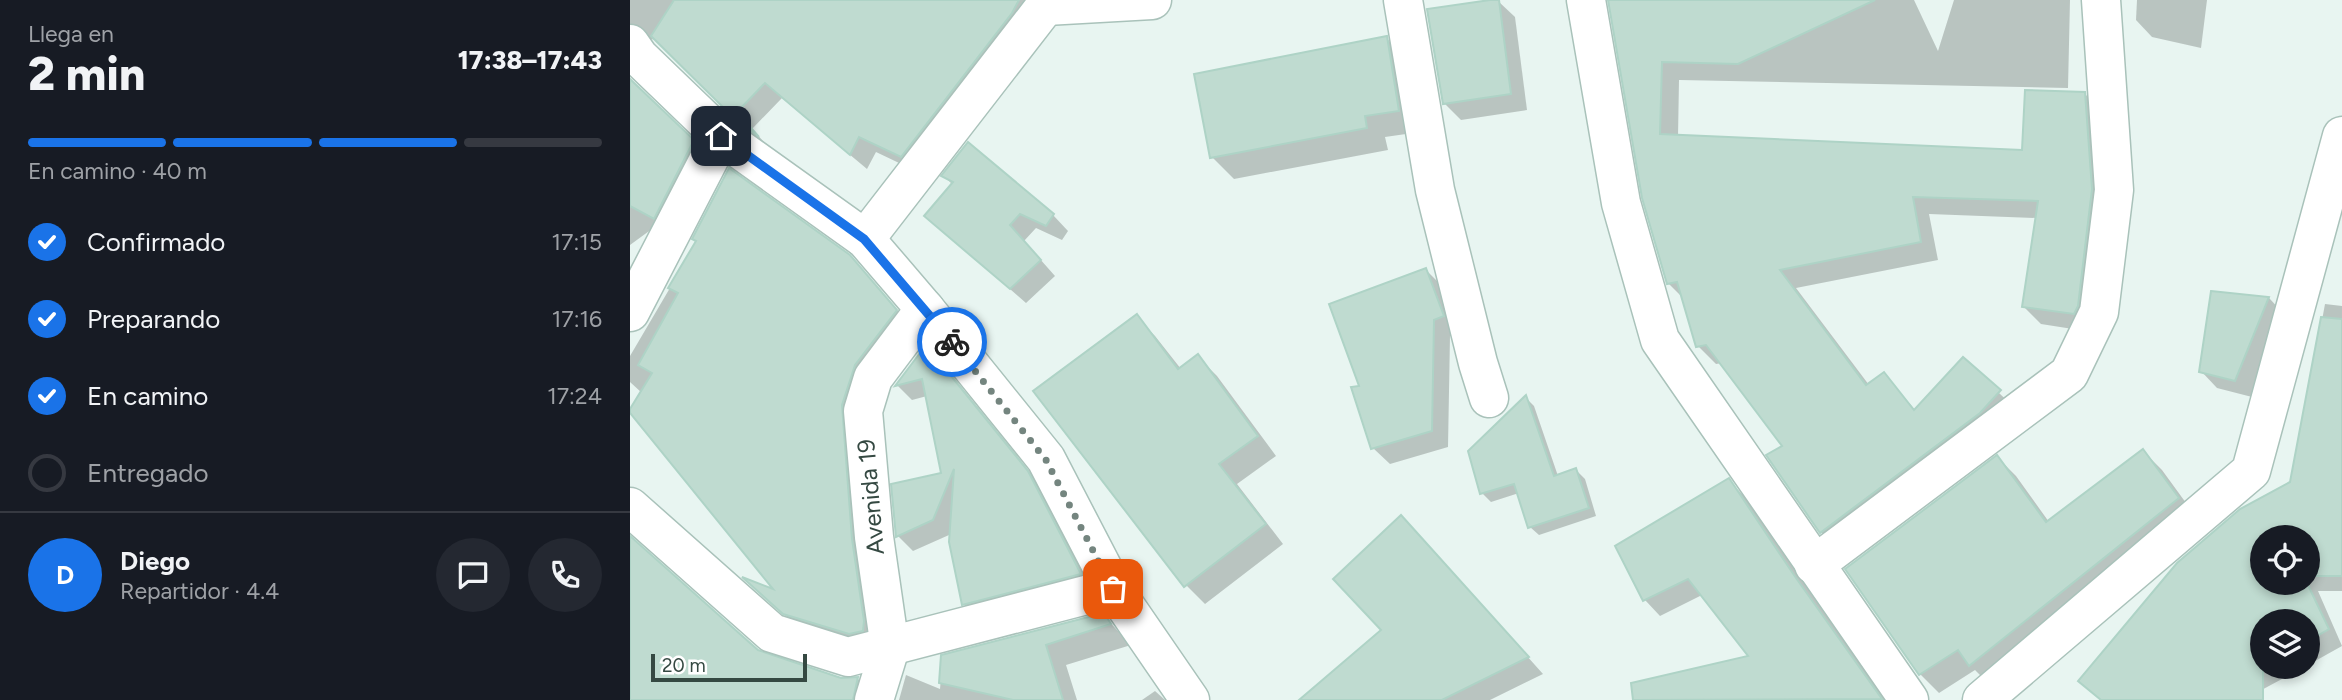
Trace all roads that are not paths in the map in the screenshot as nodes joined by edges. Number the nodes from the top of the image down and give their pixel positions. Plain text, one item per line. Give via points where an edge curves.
1 (1152, 0) edge
2 (1403, 0) edge
3 (1586, 0) edge
4 (2101, 0) edge
5 (1048, 3) edge
6 (630, 44) edge
7 (721, 136) junction
8 (2342, 136) edge
9 (864, 239) junction
10 (925, 309) junction
11 (630, 312) edge
12 (1489, 398) dead end
13 (630, 508) edge
14 (1814, 565) junction
15 (1113, 589) junction
16 (890, 648) junction
17 (874, 700) edge
18 (1190, 700) edge
19 (1909, 700) edge
20 (1982, 700) edge

1 - 5 street
2 - 12 street via 1434,190
3 - 14 street via 1621,203 1660,341
4 - 14 street via 2114,190 2099,312 2069,374
5 - 9 street
6 - 7 street
7 - 9 street
7 - 11 street
8 - 20 street via 2251,471
9 - 10 street
10 - 15 street via 1046,460
10 - 16 street, Avenida 19 via 873,378 863,411
13 - 16 street via 772,633 848,657
14 - 19 street
15 - 16 street
15 - 18 street
16 - 17 street, Avenida 19

